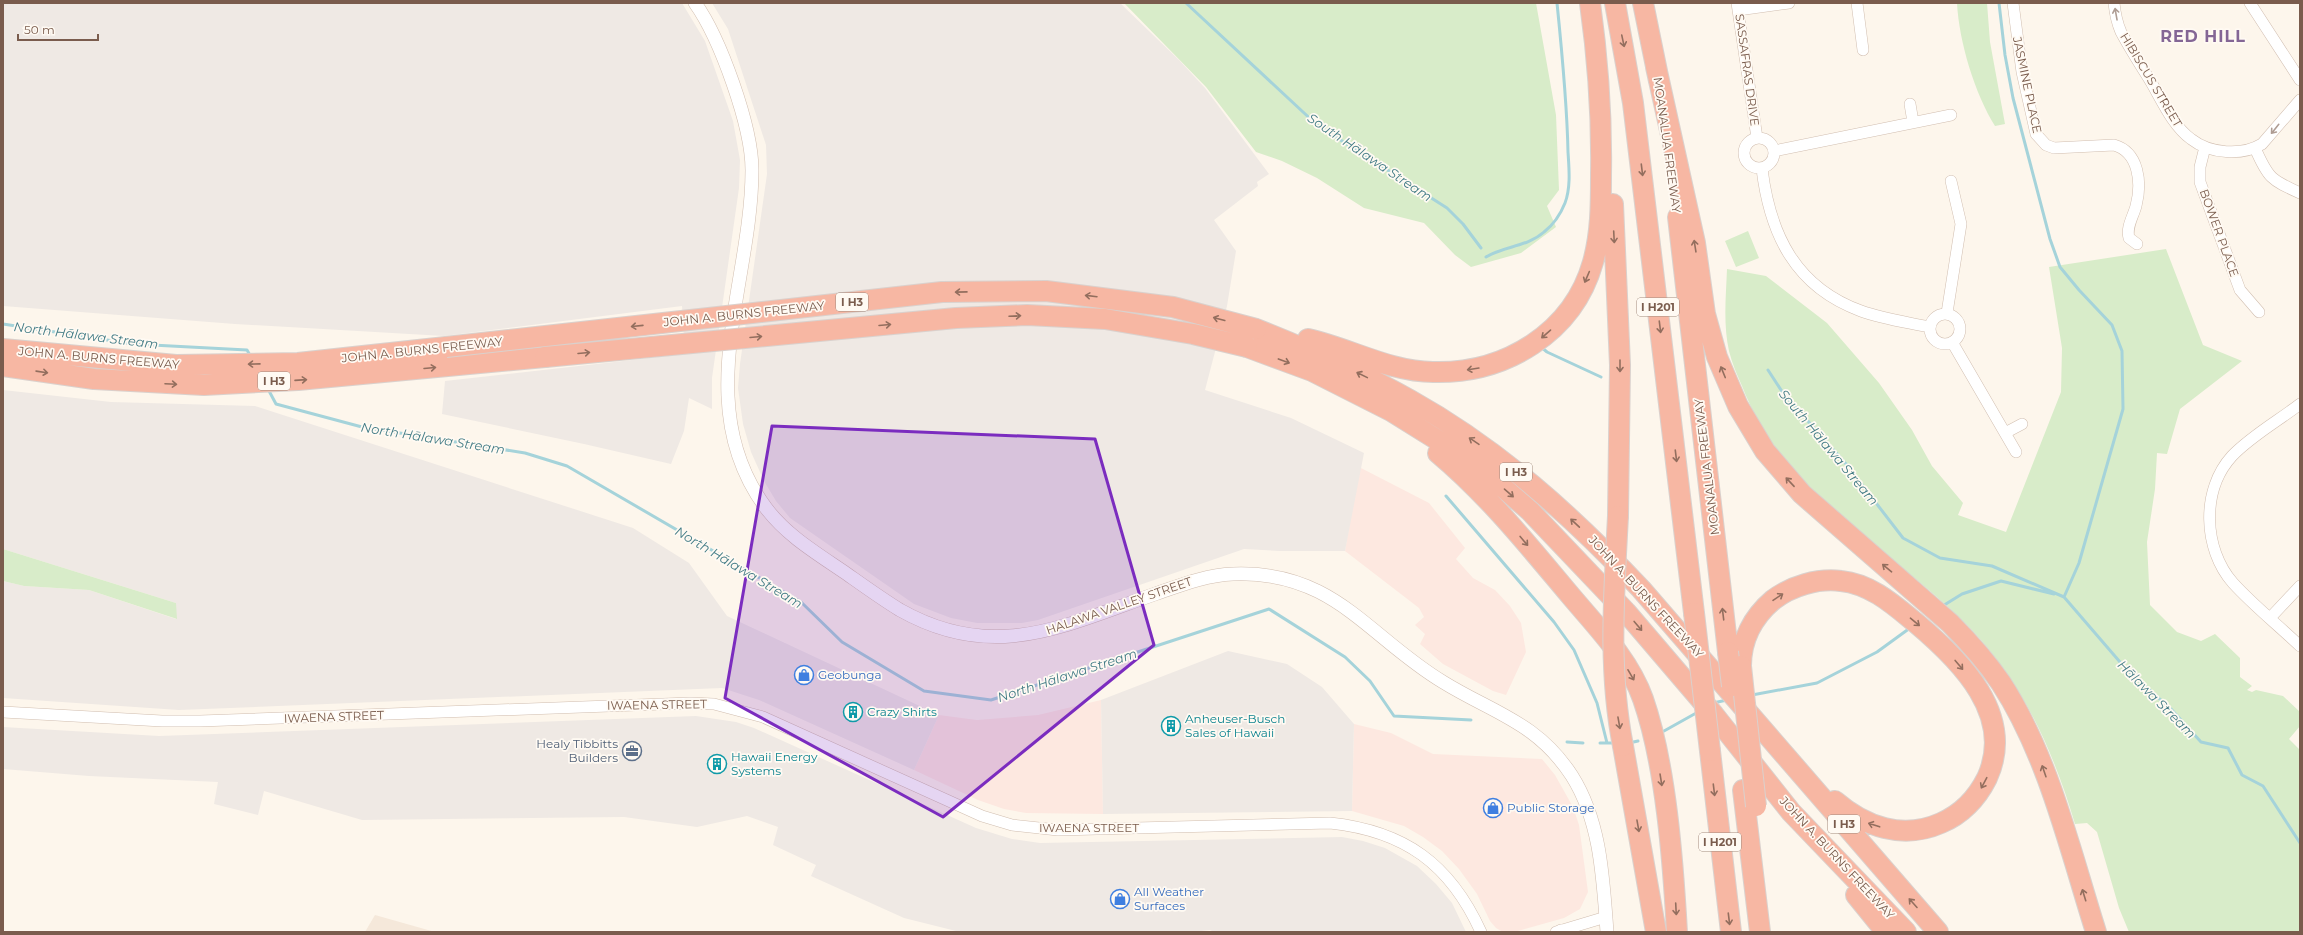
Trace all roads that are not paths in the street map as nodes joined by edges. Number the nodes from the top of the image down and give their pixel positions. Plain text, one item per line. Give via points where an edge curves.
1 (695, 3) edge
2 (1591, 3) edge
3 (1615, 3) edge
4 (1643, 3) edge
5 (1789, 3) edge
6 (1857, 3) edge
7 (2013, 3) edge
8 (2114, 3) edge
9 (2250, 3) edge
10 (1737, 6) edge
11 (1863, 50) dead end
12 (1656, 67) junction
13 (2300, 80) edge
14 (2300, 100) edge
15 (1910, 104) dead end
16 (1951, 115) dead end
17 (1913, 122) junction
18 (1757, 138) junction
19 (2205, 147) junction
20 (2255, 148) junction
21 (1774, 151) junction
22 (1762, 169) junction
23 (1951, 181) dead end
24 (2300, 193) edge
25 (2137, 244) dead end
26 (2259, 312) dead end
27 (1946, 313) junction
28 (1929, 326) junction
29 (1256, 329) junction
30 (1952, 342) junction
31 (3, 349) edge
32 (3, 366) edge
33 (1347, 387) junction
34 (2300, 404) edge
35 (2022, 424) dead end
36 (2005, 433) junction
37 (2016, 452) dead end
38 (2300, 586) edge
39 (2270, 618) junction
40 (2300, 646) edge
41 (1734, 659) junction
42 (3, 712) edge
43 (1756, 720) junction
44 (1791, 812) junction
45 (1606, 917) junction
46 (1760, 925) edge
47 (1481, 932) edge
48 (1560, 932) edge
49 (1607, 932) edge
50 (1656, 932) edge
51 (1677, 932) edge
52 (1731, 932) edge
53 (1886, 932) edge
54 (1906, 932) edge
55 (1938, 932) edge
56 (2096, 932) edge

1 - 45 street, HALAWA VALLEY STREET via 719,49 746,128 752,156 751,193 728,362 728,409 737,453 745,474 763,504 783,527 896,608 942,630 974,636 1008,637 1050,630 1217,575 1244,574 1283,578 1303,584 1343,605 1443,683 1515,720 1554,752 1580,789 1593,824
2 -> 29 highway via 1600,86 1601,216 1588,278 1572,305 1540,340 1510,358 1481,368 1427,372 1400,367 1319,342
2 -> 50 highway, bridge via 1608,118 1620,365 1618,516 1612,661 1614,693
3 -> 52 highway, I H201, bridge via 1625,49 1638,142
4 - 12 highway, MOANALUA FREEWAY / I H201
5 - 10 street
6 - 11 street
7 - 25 street, JASMINE PLACE via 2022,72 2036,134 2046,145 2054,148 2114,145 2129,153 2137,168 2138,194 2127,232 2128,238
19 -> 8 street, HIBISCUS STREET via 2190,139 2175,121 2121,32
9 - 13 street
10 - 18 street, SASSAFRAS DRIVE
41 -> 12 highway, MOANALUA FREEWAY / I H201 via 1670,156
56 -> 12 highway via 2054,802 2027,730 1988,665 1950,622 1802,494 1765,451 1738,406 1717,357 1705,314 1695,243
14 -> 20 street via 2262,144
15 - 17 street
16 - 17 street
17 - 21 street
18 - 21 street, SASSAFRAS DRIVE via 1766,140
18 - 22 street, SASSAFRAS DRIVE via 1748,142 1744,156 1748,164
19 - 20 street, HIBISCUS STREET via 2228,152
19 - 26 street, BOWER PLACE via 2200,167 2200,182 2240,290
20 - 24 street via 2265,172 2277,183
21 - 22 street via 1773,160
22 - 28 street via 1765,194 1774,227 1786,251 1806,275 1831,295 1859,310
23 - 27 street via 1961,224
27 - 28 street via 1937,315
27 - 30 street via 1955,317 1960,326 1959,335
28 - 30 street via 1931,336 1938,343
29 -> 31 highway, JOHN A. BURNS FREEWAY / I H3, bridge via 1173,307 1046,291 942,292 298,363 176,365
43 -> 29 highway, JOHN A. BURNS FREEWAY / I H3, bridge via 1605,551 1534,486 1495,455 1411,400 1321,356
30 - 36 street
32 -> 33 highway, JOHN A. BURNS FREEWAY / I H3, bridge via 94,380 204,385 382,372 956,318 1027,315 1105,319 1193,334 1247,347
33 -> 44 highway, JOHN A. BURNS FREEWAY / I H3, bridge via 1460,454 1530,511 1626,612 1714,715
33 -> 51 highway via 1430,446 1482,492 1615,650 1633,678 1643,698 1654,741 1664,802
34 - 39 street via 2232,457 2220,476 2211,501 2212,539 2223,567 2233,582
35 - 36 street
36 - 37 street
38 - 39 street
39 - 40 street
41 -> 43 highway via 1758,616 1779,596 1804,584 1831,580 1852,583 1873,591 1898,607 1947,650 1974,682 1985,700 1995,731 1993,759 1984,784 1969,805 1934,827 1903,831 1859,820 1834,801
41 - 46 highway, MOANALUA FREEWAY / I H201, bridge via 1743,790
41 - 46 highway, bridge via 1756,806
42 - 47 street, IWAENA STREET via 200,721 714,704 763,717 982,816 1012,825 1058,830 1330,823 1364,828 1406,844 1442,871 1459,890
55 -> 43 highway, JOHN A. BURNS FREEWAY / I H3
44 - 53 highway
44 - 54 highway, JOHN A. BURNS FREEWAY / I H3
45 - 48 street
45 - 49 street, HALAWA VALLEY STREET

